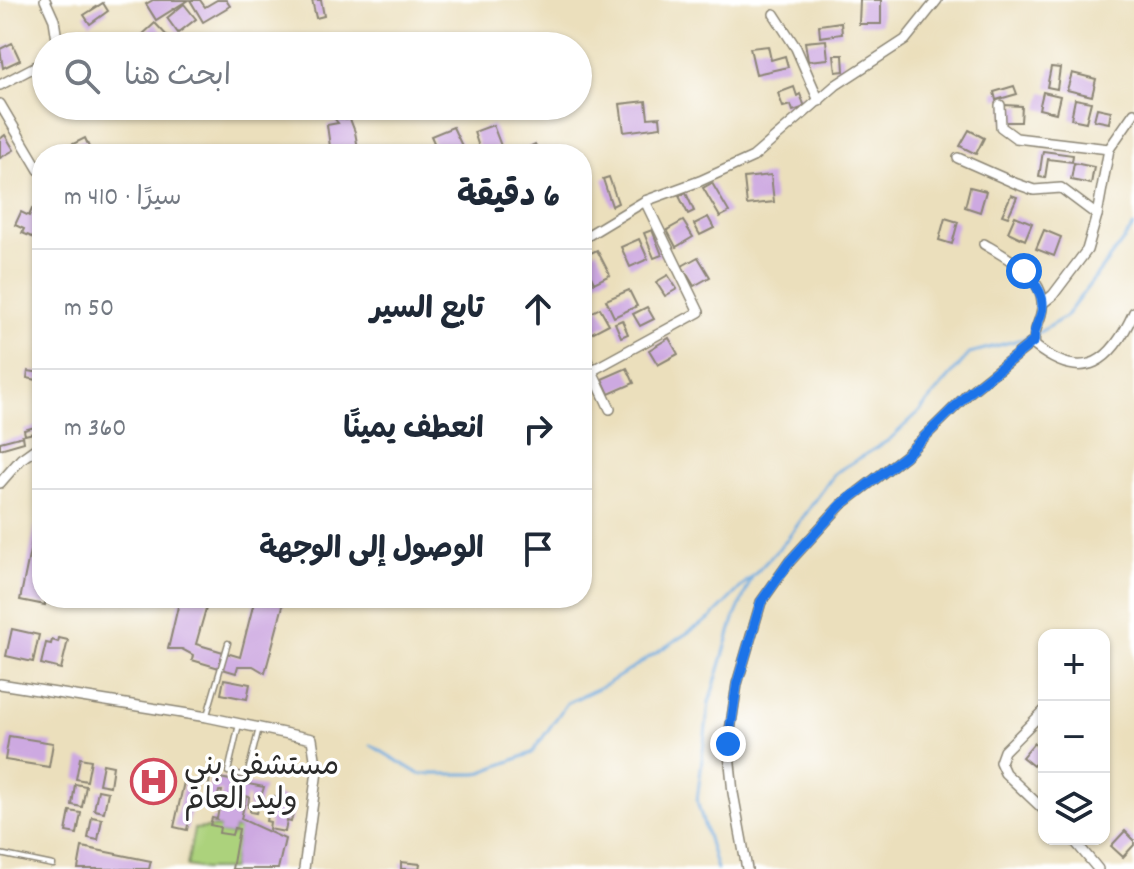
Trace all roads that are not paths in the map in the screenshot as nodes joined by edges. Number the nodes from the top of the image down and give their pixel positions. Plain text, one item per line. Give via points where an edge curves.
1 (45, 0) edge
2 (937, 0) edge
3 (774, 14) dead end
4 (56, 32) edge
5 (32, 68) edge
6 (0, 85) edge
7 (819, 101) junction
8 (0, 104) edge
9 (1000, 105) dead end
10 (1134, 113) edge
11 (1109, 149) junction
12 (32, 158) edge
13 (958, 158) dead end
14 (645, 201) junction
15 (1097, 215) junction
16 (592, 233) edge
17 (984, 244) dead end
18 (1043, 303) junction
19 (1134, 312) edge
20 (1034, 343) junction
21 (593, 370) joint
22 (610, 409) dead end
23 (32, 451) edge
24 (0, 483) edge
25 (228, 643) dead end
26 (0, 684) edge
27 (207, 717) junction
28 (1038, 717) edge
29 (239, 724) junction
30 (259, 728) junction
31 (1038, 804) edge
32 (1078, 845) edge
33 (0, 854) edge
34 (53, 865) dead end
35 (304, 869) edge
36 (747, 869) edge
37 (1098, 869) edge

1 - 4 street
2 - 7 street via 905,40
3 - 7 street
5 - 6 street
7 - 14 street via 753,157
8 - 12 street
9 - 11 street via 1001,127 1016,138
10 - 11 street
11 - 15 street
13 - 15 street via 1034,190 1061,188
14 - 16 street
14 - 21 street via 699,312
15 - 18 street via 1087,250
17 - 18 street via 1024,271
18 - 20 street
19 - 20 street via 1115,349 1098,362 1081,366 1057,359
20 - 36 street via 841,505 761,602 737,684 728,744
21 - 22 street
23 - 24 street
25 - 27 lane
26 - 27 street
27 - 29 street
28 - 31 street via 1004,751 1000,762
29 - 30 street
29 - 30 lane via 228,772 247,776
30 - 35 street via 312,739 317,771
32 - 37 street
33 - 34 lane

